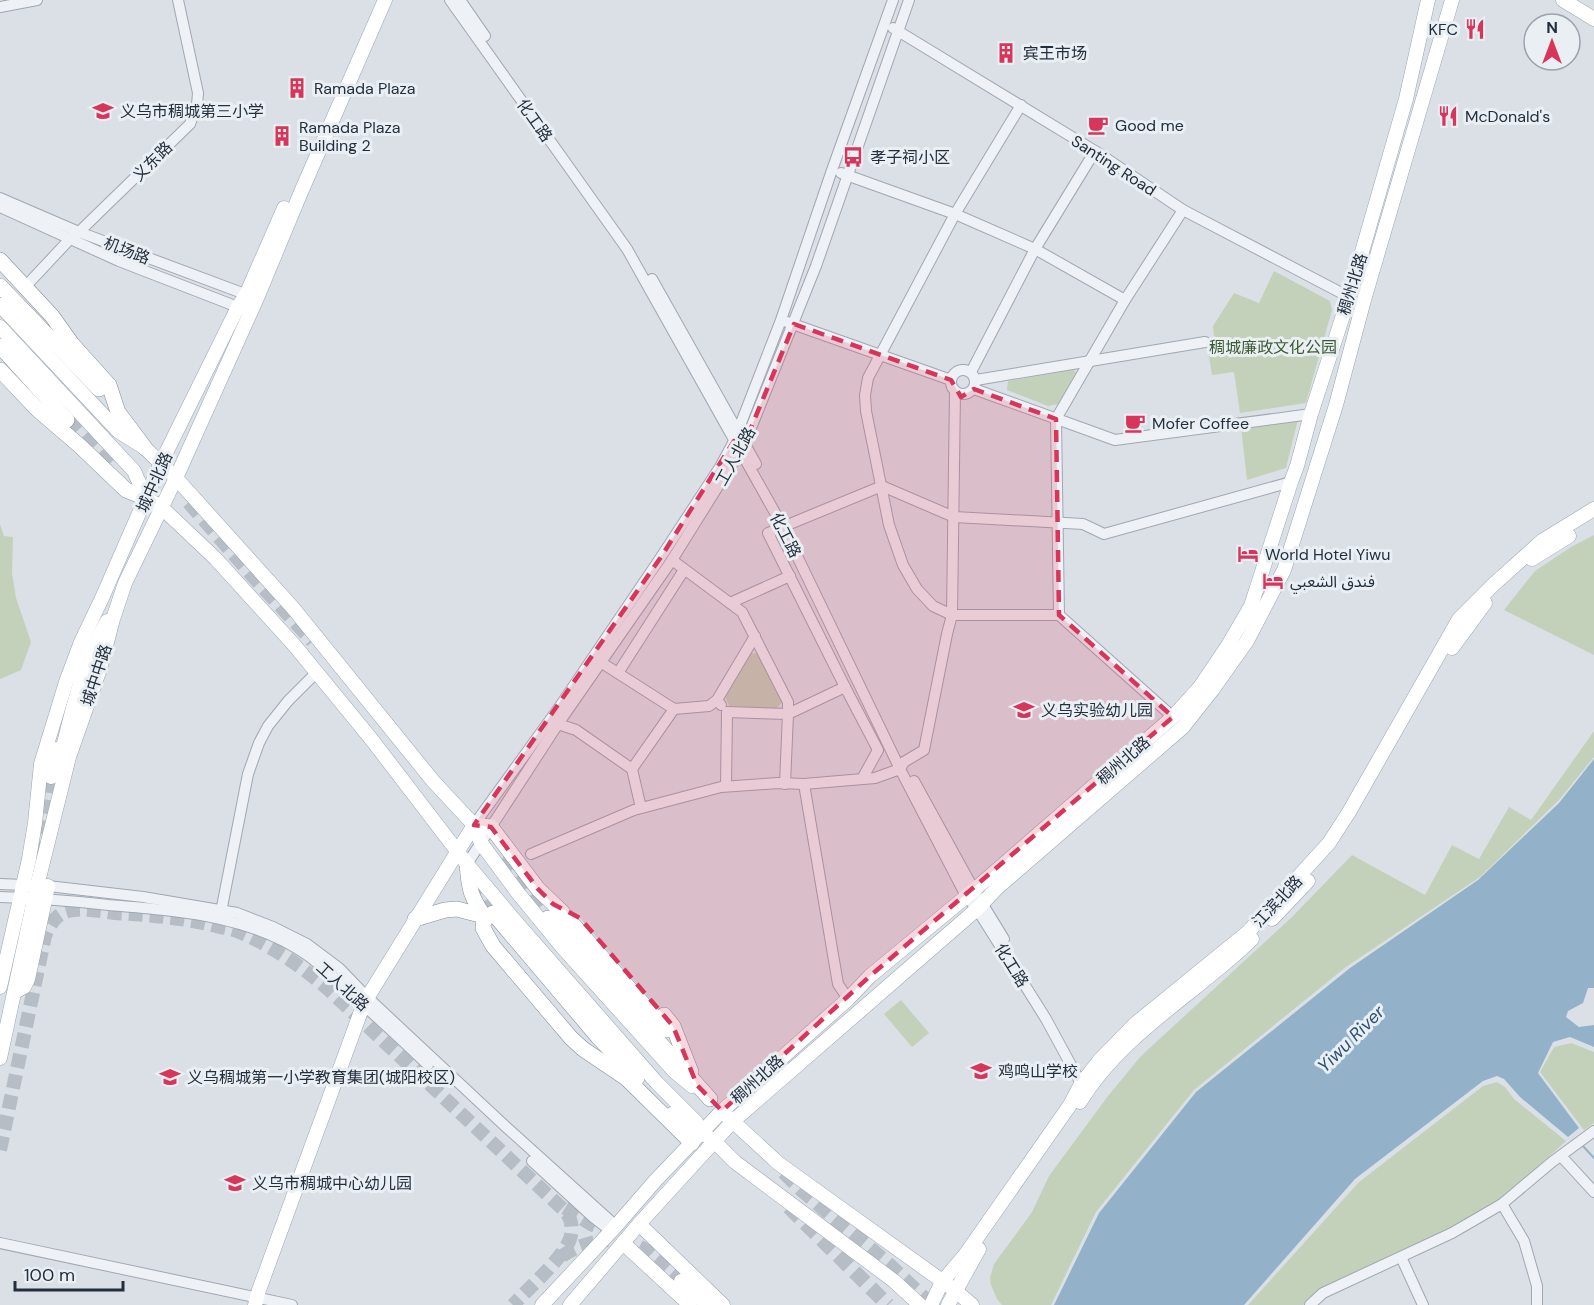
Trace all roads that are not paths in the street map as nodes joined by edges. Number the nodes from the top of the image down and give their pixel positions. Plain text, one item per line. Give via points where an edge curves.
1 (37, 0) edge
2 (178, 0) edge
3 (376, 0) edge
4 (386, 0) edge
5 (450, 0) edge
6 (460, 0) edge
7 (893, 0) edge
8 (909, 0) edge
9 (1428, 0) edge
10 (1452, 0) edge
11 (1563, 0) edge
12 (0, 7) edge
13 (1594, 19) edge
14 (886, 22) junction
15 (898, 32) junction
16 (1021, 105) junction
17 (1095, 151) junction
18 (832, 170) junction
19 (847, 176) junction
20 (0, 198) edge
21 (0, 207) edge
22 (1183, 210) junction
23 (955, 214) junction
24 (80, 232) junction
25 (70, 239) junction
26 (1035, 249) junction
27 (0, 260) edge
28 (0, 271) edge
29 (0, 285) edge
30 (25, 287) junction
31 (251, 296) junction
32 (1349, 297) junction
33 (1125, 300) junction
34 (0, 306) edge
35 (244, 310) junction
36 (781, 320) junction
37 (794, 324) junction
38 (0, 327) edge
39 (1205, 342) dead end
40 (72, 344) junction
41 (0, 346) edge
42 (880, 355) junction
43 (0, 359) edge
44 (1090, 360) junction
45 (0, 370) edge
46 (951, 380) junction
47 (972, 383) junction
48 (99, 389) dead end
49 (955, 391) junction
50 (1311, 414) junction
51 (956, 417) junction
52 (1056, 419) junction
53 (67, 420) tunnel mouth
54 (739, 441) junction
55 (80, 446) junction
56 (145, 448) junction
57 (161, 463) junction
58 (176, 478) junction
59 (1291, 482) junction
60 (882, 486) junction
61 (146, 498) junction
62 (161, 507) junction
63 (1594, 509) edge
64 (954, 517) junction
65 (1594, 520) edge
66 (1058, 522) junction
67 (786, 526) junction
68 (672, 560) junction
69 (684, 570) junction
70 (790, 576) junction
71 (120, 597) junction
72 (101, 600) junction
73 (730, 603) junction
74 (636, 612) junction
75 (952, 615) junction
76 (1059, 615) junction
77 (652, 621) junction
78 (754, 636) junction
79 (602, 663) junction
80 (316, 673) junction
81 (618, 673) junction
82 (845, 687) junction
83 (717, 700) junction
84 (674, 709) junction
85 (727, 712) junction
86 (788, 714) junction
87 (1173, 717) junction
88 (558, 724) junction
89 (902, 766) junction
90 (632, 769) junction
91 (862, 779) junction
92 (785, 784) junction
93 (804, 784) junction
94 (726, 786) junction
95 (641, 808) junction
96 (474, 825) junction
97 (491, 827) junction
98 (481, 843) junction
99 (458, 851) junction
100 (531, 854) dead end
101 (467, 864) junction
102 (0, 884) edge
103 (21, 892) junction
104 (41, 892) junction
105 (970, 893) junction
106 (0, 897) edge
107 (980, 906) junction
108 (550, 911) junction
109 (220, 914) junction
110 (489, 915) junction
111 (416, 920) junction
112 (0, 987) edge
113 (848, 999) junction
114 (366, 1001) junction
115 (666, 1030) dead end
116 (587, 1042) dead end
117 (0, 1058) edge
118 (698, 1085) junction
119 (1086, 1085) junction
120 (710, 1099) junction
121 (722, 1111) junction
122 (732, 1122) junction
123 (1594, 1131) edge
124 (702, 1139) junction
125 (1561, 1156) junction
126 (1594, 1192) edge
127 (1502, 1204) junction
128 (639, 1224) junction
129 (613, 1229) junction
130 (623, 1243) junction
131 (0, 1244) edge
132 (1401, 1257) junction
133 (942, 1282) junction
134 (956, 1291) junction
135 (256, 1301) edge
136 (292, 1305) edge
137 (542, 1305) edge
138 (570, 1305) edge
139 (690, 1305) edge
140 (698, 1305) edge
141 (708, 1305) edge
142 (723, 1305) edge
143 (920, 1305) edge
144 (931, 1305) edge
145 (948, 1305) edge
146 (972, 1305) edge
147 (1310, 1305) edge
148 (1423, 1305) edge
149 (1537, 1305) edge

1 - 12 street
2 - 24 street, 义东路 via 198,93 190,124
3 - 31 main road, 城中北路
4 - 31 main road, 城中北路
5 - 54 street, 化工路 via 627,249
6 - 54 street, 化工路 via 633,245
7 - 14 street, 工人北路
8 - 15 street, 工人北路
9 - 32 main road, 稠州北路 via 1406,99
10 - 107 main road, 稠州北路 via 1336,405 1284,570 1247,641 1183,727
11 - 13 main road
14 - 15 street, Santing Road
14 - 18 street, 工人北路
15 - 16 street, Santing Road
15 - 19 street, 工人北路
16 - 17 street, Santing Road
16 - 23 street
17 - 22 street, Santing Road
17 - 26 street
18 - 19 street
18 - 36 street, 工人北路
19 - 23 street
19 - 37 street, 工人北路
20 - 24 street, 机场路
21 - 25 street, 机场路
22 - 32 street, Santing Road
22 - 33 street
23 - 26 street
23 - 42 street
24 - 25 street, 义东路
24 - 31 street, 机场路
25 - 30 street, 义东路
25 - 35 street, 机场路
26 - 33 street
26 - 47 street
27 - 30 highway
28 - 40 highway
29 - 48 highway
30 - 40 highway
31 - 35 main road, 城中北路
32 - 50 main road, 稠州北路
33 - 44 street
34 - 56 main road via 118,431
35 - 57 main road, 城中北路
35 - 58 main road, 城中中路
36 - 37 street
36 - 54 street, 工人北路
37 - 42 street
37 - 54 street, 工人北路
38 - 61 main road via 134,471
39 - 44 street
40 - 56 highway via 109,385 118,412
41 - 53 highway
42 - 46 street
42 - 60 street via 868,378 865,395
43 - 55 highway
44 - 47 street
44 - 52 street
45 - 55 highway
46 - 47 street via 960,369 968,370
46 - 49 street
47 - 49 street via 959,393
47 - 51 street
47 - 52 street
49 - 51 street
50 - 52 street via 1114,440
50 - 59 main road, 稠州北路
51 - 64 street
52 - 66 street
54 - 67 street, 化工路
54 - 68 street, 工人北路
54 - 96 street, 工人北路 via 558,709
55 - 61 highway via 126,490
56 - 57 main road
57 - 58 main road
57 - 61 main road, 城中北路
58 - 62 main road, 城中中路
58 - 96 main road via 292,608 433,781
59 - 66 street via 1104,534 1083,524
59 - 87 main road, 稠州北路 via 1251,606 1200,687
60 - 64 street
60 - 67 street
60 - 75 street via 889,525 903,565 933,606
61 - 62 main road
61 - 72 main road, 城中北路
62 - 71 main road, 城中中路
62 - 80 main road via 216,559
63 - 119 main road, 江滨北路 via 1542,541 1459,619 1329,843 1248,932 1135,1024 1099,1061
64 - 66 street
64 - 75 street
65 - 119 main road, 江滨北路 via 1534,558 1489,598 1455,642 1333,853 1289,902 1233,957 1111,1059
66 - 76 street
67 - 70 street via 768,533
67 - 89 street, 化工路
68 - 69 street
68 - 74 street, 工人北路
69 - 73 street
69 - 77 street
70 - 73 street
70 - 82 street
71 - 72 main road via 79,686 53,778 66,711
71 - 104 main road, 城中中路 via 69,757
72 - 103 main road, 城中北路 via 66,682 41,764 35,823
73 - 78 street via 742,612
74 - 77 street
74 - 79 street, 工人北路
75 - 76 street
75 - 89 street via 924,750
76 - 87 street
77 - 81 street
78 - 83 street
78 - 86 street via 788,702
79 - 81 street
79 - 88 street, 工人北路
80 - 99 main road
80 - 109 street via 288,701 259,743 248,774
81 - 84 street
82 - 86 street
82 - 91 street via 878,750
83 - 84 street via 709,706
83 - 85 street
84 - 90 street
85 - 86 street
85 - 94 street
86 - 92 street
87 - 105 main road, 稠州北路
88 - 90 street via 576,730
88 - 97 street, 工人北路
89 - 91 street via 875,778
89 - 105 street, 化工路
90 - 95 street
91 - 93 street
92 - 93 street
92 - 94 street
93 - 113 street via 838,984
94 - 95 street
95 - 100 street
96 - 97 highway
96 - 98 main road
96 - 99 main road
97 - 98 street, 工人北路
97 - 108 highway
98 - 101 street, 工人北路
98 - 120 main road via 587,974 674,1071
99 - 101 main road
99 - 111 main road
101 - 110 highway via 473,900
101 - 124 main road via 657,1083 696,1122
102 - 103 street, 工人北路
103 - 104 street, 工人北路
103 - 106 street, 工人北路
103 - 112 main road, 城中北路
104 - 109 street, 工人北路 via 142,908
104 - 117 main road, 城中中路
105 - 107 street, 化工路
105 - 113 main road, 稠州北路
107 - 119 street, 化工路
107 - 122 main road, 稠州北路
108 - 115 highway via 562,912
108 - 118 highway
108 - 118 highway via 566,909 580,918 674,1026
109 - 114 street, 工人北路 via 310,957
110 - 111 highway via 457,909
110 - 116 highway via 519,964
110 - 124 highway via 606,1046
110 - 124 highway via 483,928 493,946 571,1038
111 - 114 main road
113 - 121 main road, 稠州北路
114 - 129 street, 工人北路
114 - 135 main road
118 - 120 highway
119 - 133 main road, 江滨北路
119 - 134 main road, 江滨北路 via 1068,1122 971,1261
120 - 121 main road
121 - 122 main road
121 - 124 main road, 稠州北路
122 - 124 main road, 稠州北路
122 - 133 main road via 778,1163
123 - 125 street
124 - 128 main road, 稠州北路
124 - 129 main road, 稠州北路 via 655,1181
124 - 143 main road via 894,1281
125 - 126 street
125 - 127 street
127 - 132 street
127 - 149 street via 1524,1241 1537,1286
128 - 130 main road, 稠州北路
128 - 142 main road
129 - 137 main road, 稠州北路
130 - 138 main road, 稠州北路
130 - 139 main road
131 - 135 street
132 - 147 street via 1323,1293
132 - 148 street
133 - 134 main road
133 - 144 main road, 江滨北路
134 - 145 main road, 江滨北路
134 - 146 main road
135 - 136 street
140 - 141 main road via 679,1283

